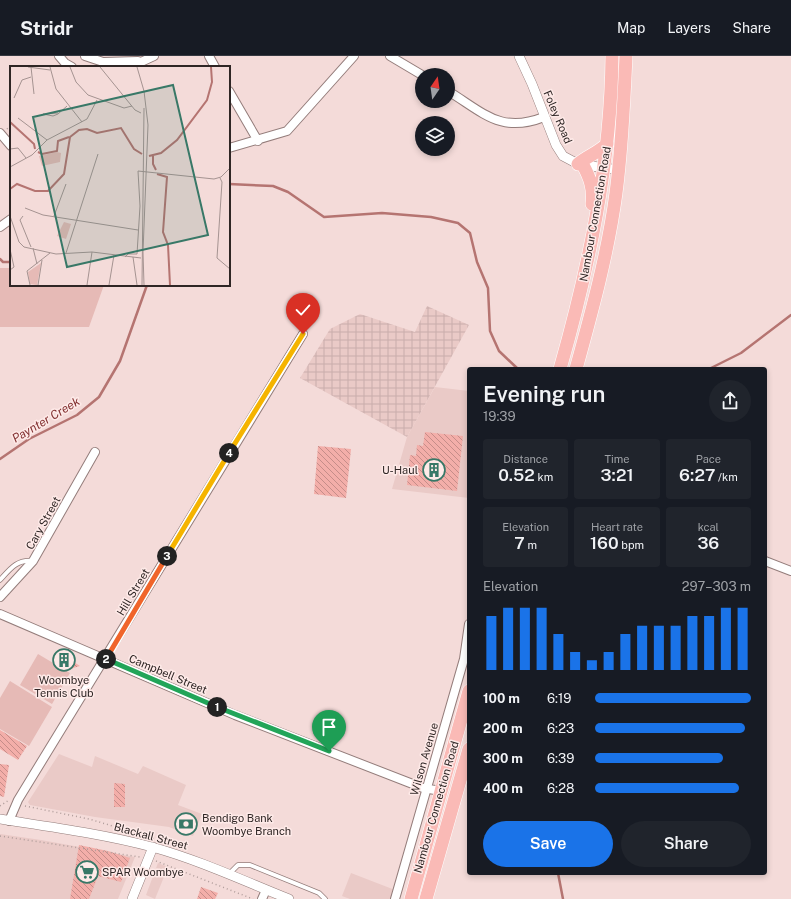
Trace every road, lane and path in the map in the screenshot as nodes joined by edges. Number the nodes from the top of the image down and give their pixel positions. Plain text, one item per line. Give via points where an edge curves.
1 (59, 56) edge
2 (85, 56) edge
3 (154, 56) edge
4 (209, 56) edge
5 (354, 56) edge
6 (390, 56) edge
7 (519, 56) edge
8 (612, 56) edge
9 (626, 56) edge
10 (140, 65) edge
11 (70, 66) edge
12 (214, 66) edge
13 (415, 71) edge
14 (230, 93) edge
15 (455, 95) edge
16 (544, 117) junction
17 (0, 133) edge
18 (258, 141) junction
19 (606, 144) junction
20 (10, 145) edge
21 (230, 148) edge
22 (580, 165) junction
23 (604, 168) junction
24 (619, 170) junction
25 (10, 220) edge
26 (0, 226) edge
27 (590, 247) junction
28 (303, 334) dead end
29 (561, 367) edge
30 (577, 367) edge
31 (95, 452) dead end
32 (33, 561) junction
33 (767, 562) edge
34 (791, 571) edge
35 (0, 580) edge
36 (0, 597) edge
37 (0, 614) edge
38 (467, 638) edge
39 (105, 659) junction
40 (467, 698) edge
41 (467, 756) edge
42 (426, 788) junction
43 (441, 791) junction
44 (9, 800) dead end
45 (0, 806) edge
46 (4, 820) edge
47 (0, 836) edge
48 (153, 847) junction
49 (148, 859) junction
50 (228, 874) junction
51 (266, 890) junction
52 (132, 899) edge
53 (252, 899) edge
54 (262, 899) edge
55 (289, 899) edge
56 (325, 899) edge
57 (395, 899) edge
58 (411, 899) edge
59 (426, 899) edge

1 - 11 street
2 - 10 street via 104,62 138,61
3 - 10 street
4 - 12 street
5 - 18 street via 287,131
6 - 13 street
7 - 16 street, Foley Road
8 - 19 highway, Nambour Connection Road
9 - 24 highway, Nambour Connection Road
14 - 18 street
15 - 16 street via 504,123 520,124
16 - 22 street, Foley Road via 559,151 568,160
17 - 20 street
18 - 21 street
19 - 22 highway via 596,153 586,157
19 - 23 highway, Nambour Connection Road
22 - 23 street, Foley Road
22 - 27 highway via 592,182
23 - 24 street, Foley Road
23 - 27 highway, Nambour Connection Road
24 - 30 highway, Nambour Connection Road via 603,266
25 - 26 street
27 - 29 highway, Nambour Connection Road via 579,302
28 - 39 street, Hill Street
31 - 32 street, Cary Street
32 - 35 lane via 16,563
32 - 36 street, Cary Street
33 - 34 street
37 - 39 street, Campbell Street
38 - 42 street, Wilson Avenue via 464,659
39 - 42 street, Campbell Street via 235,715
39 - 46 street, Hill Street
40 - 43 highway, Nambour Connection Road
41 - 59 highway, Nambour Connection Road
42 - 43 street, Campbell Street
42 - 57 street, Wilson Avenue
43 - 58 highway, Nambour Connection Road
44 - 45 path
46 - 48 street, Blackall Street
47 - 49 path
48 - 49 street
48 - 50 street, Blackall Street
49 - 52 street
49 - 53 path
50 - 51 street, Blackall Street
50 - 56 lane via 238,865 250,865 319,893
51 - 54 street
51 - 55 street, Blackall Street

